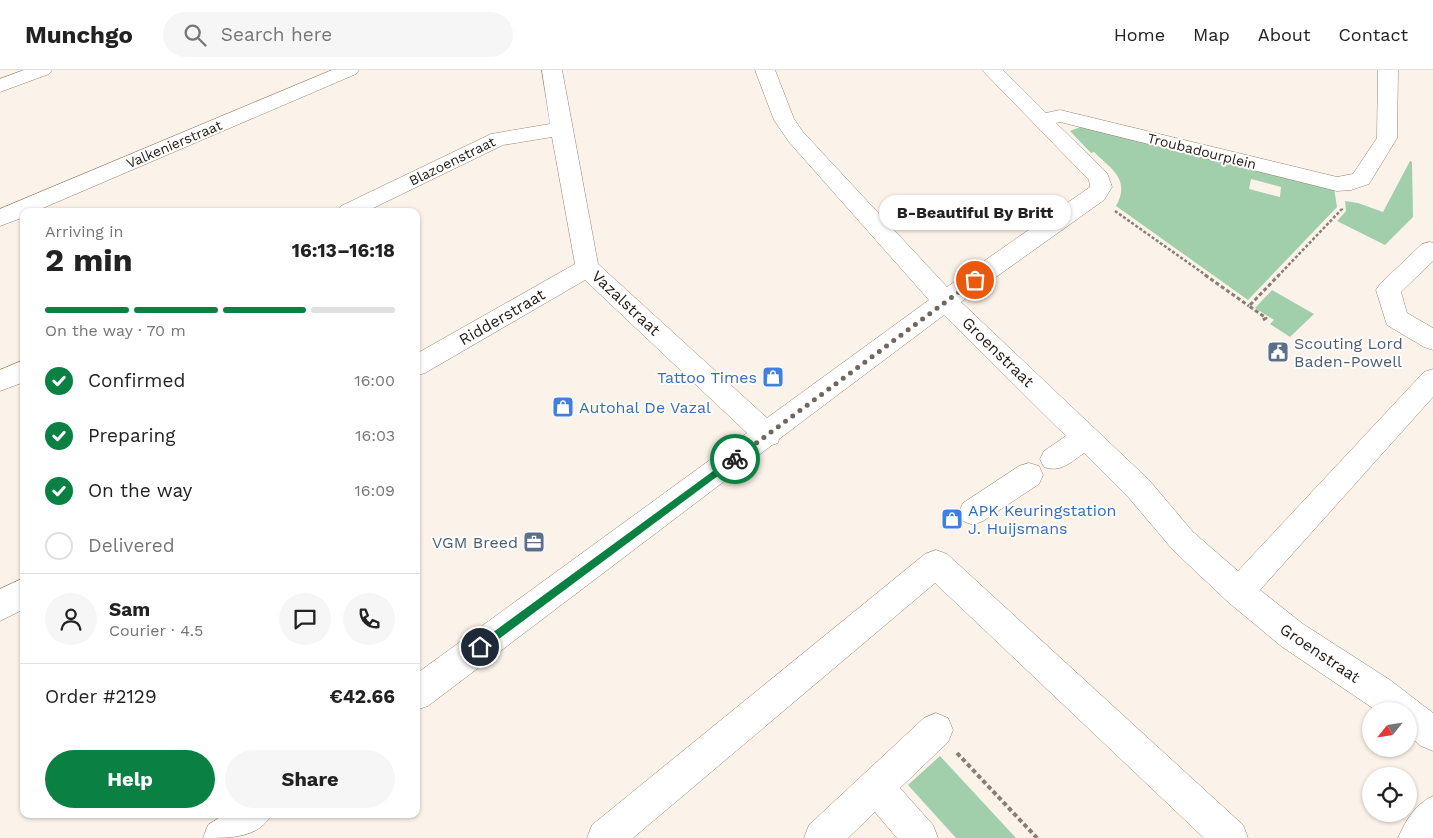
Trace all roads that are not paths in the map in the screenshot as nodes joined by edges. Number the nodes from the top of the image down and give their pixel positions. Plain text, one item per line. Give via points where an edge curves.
1 (42, 70) edge
2 (349, 70) edge
3 (552, 70) edge
4 (765, 70) edge
5 (992, 70) edge
6 (1388, 70) edge
7 (0, 86) edge
8 (1042, 120) junction
9 (561, 129) junction
10 (24, 208) edge
11 (355, 208) edge
12 (20, 210) edge
13 (0, 218) edge
14 (1430, 250) dead end
15 (587, 268) junction
16 (945, 301) junction
17 (1433, 340) edge
18 (420, 364) edge
19 (20, 372) edge
20 (1433, 379) edge
21 (0, 381) edge
22 (768, 434) junction
23 (1086, 437) junction
24 (1054, 458) dead end
25 (1028, 475) dead end
26 (972, 512) dead end
27 (1239, 592) junction
28 (20, 594) edge
29 (0, 606) edge
30 (420, 691) edge
31 (1392, 702) edge
32 (1418, 722) edge
33 (936, 730) road end
34 (1433, 734) edge
35 (876, 786) junction
36 (1433, 814) edge
37 (248, 818) edge
38 (221, 838) edge
39 (605, 838) edge
40 (822, 838) edge
41 (920, 838) edge
42 (1230, 838) edge
43 (1416, 838) edge

1 - 7 street
2 - 10 street, Valkenierstraat
3 - 9 street, Vazalstraat
4 - 16 street, Groenstraat via 784,120 796,137
5 - 8 street
6 - 8 street, Troubadourplein via 1387,138 1361,179 1351,183 1337,184 1060,116
8 - 16 street via 1099,178 1101,187 1094,196
9 - 11 street, Blazoenstraat via 498,139
9 - 15 street, Vazalstraat
12 - 13 street, Valkenierstraat
14 - 17 street via 1388,290 1396,318
15 - 18 street, Ridderstraat
15 - 22 street, Vazalstraat
16 - 22 street
16 - 23 street, Groenstraat
19 - 21 street
20 - 27 street
22 - 30 street
23 - 24 street
23 - 27 street, Groenstraat via 1139,489 1183,541
25 - 26 street
27 - 31 street, Groenstraat via 1292,635
28 - 29 street
32 - 34 street
33 - 35 street
35 - 40 street
35 - 41 street
36 - 43 street
37 - 38 street
39 - 42 street via 936,564

